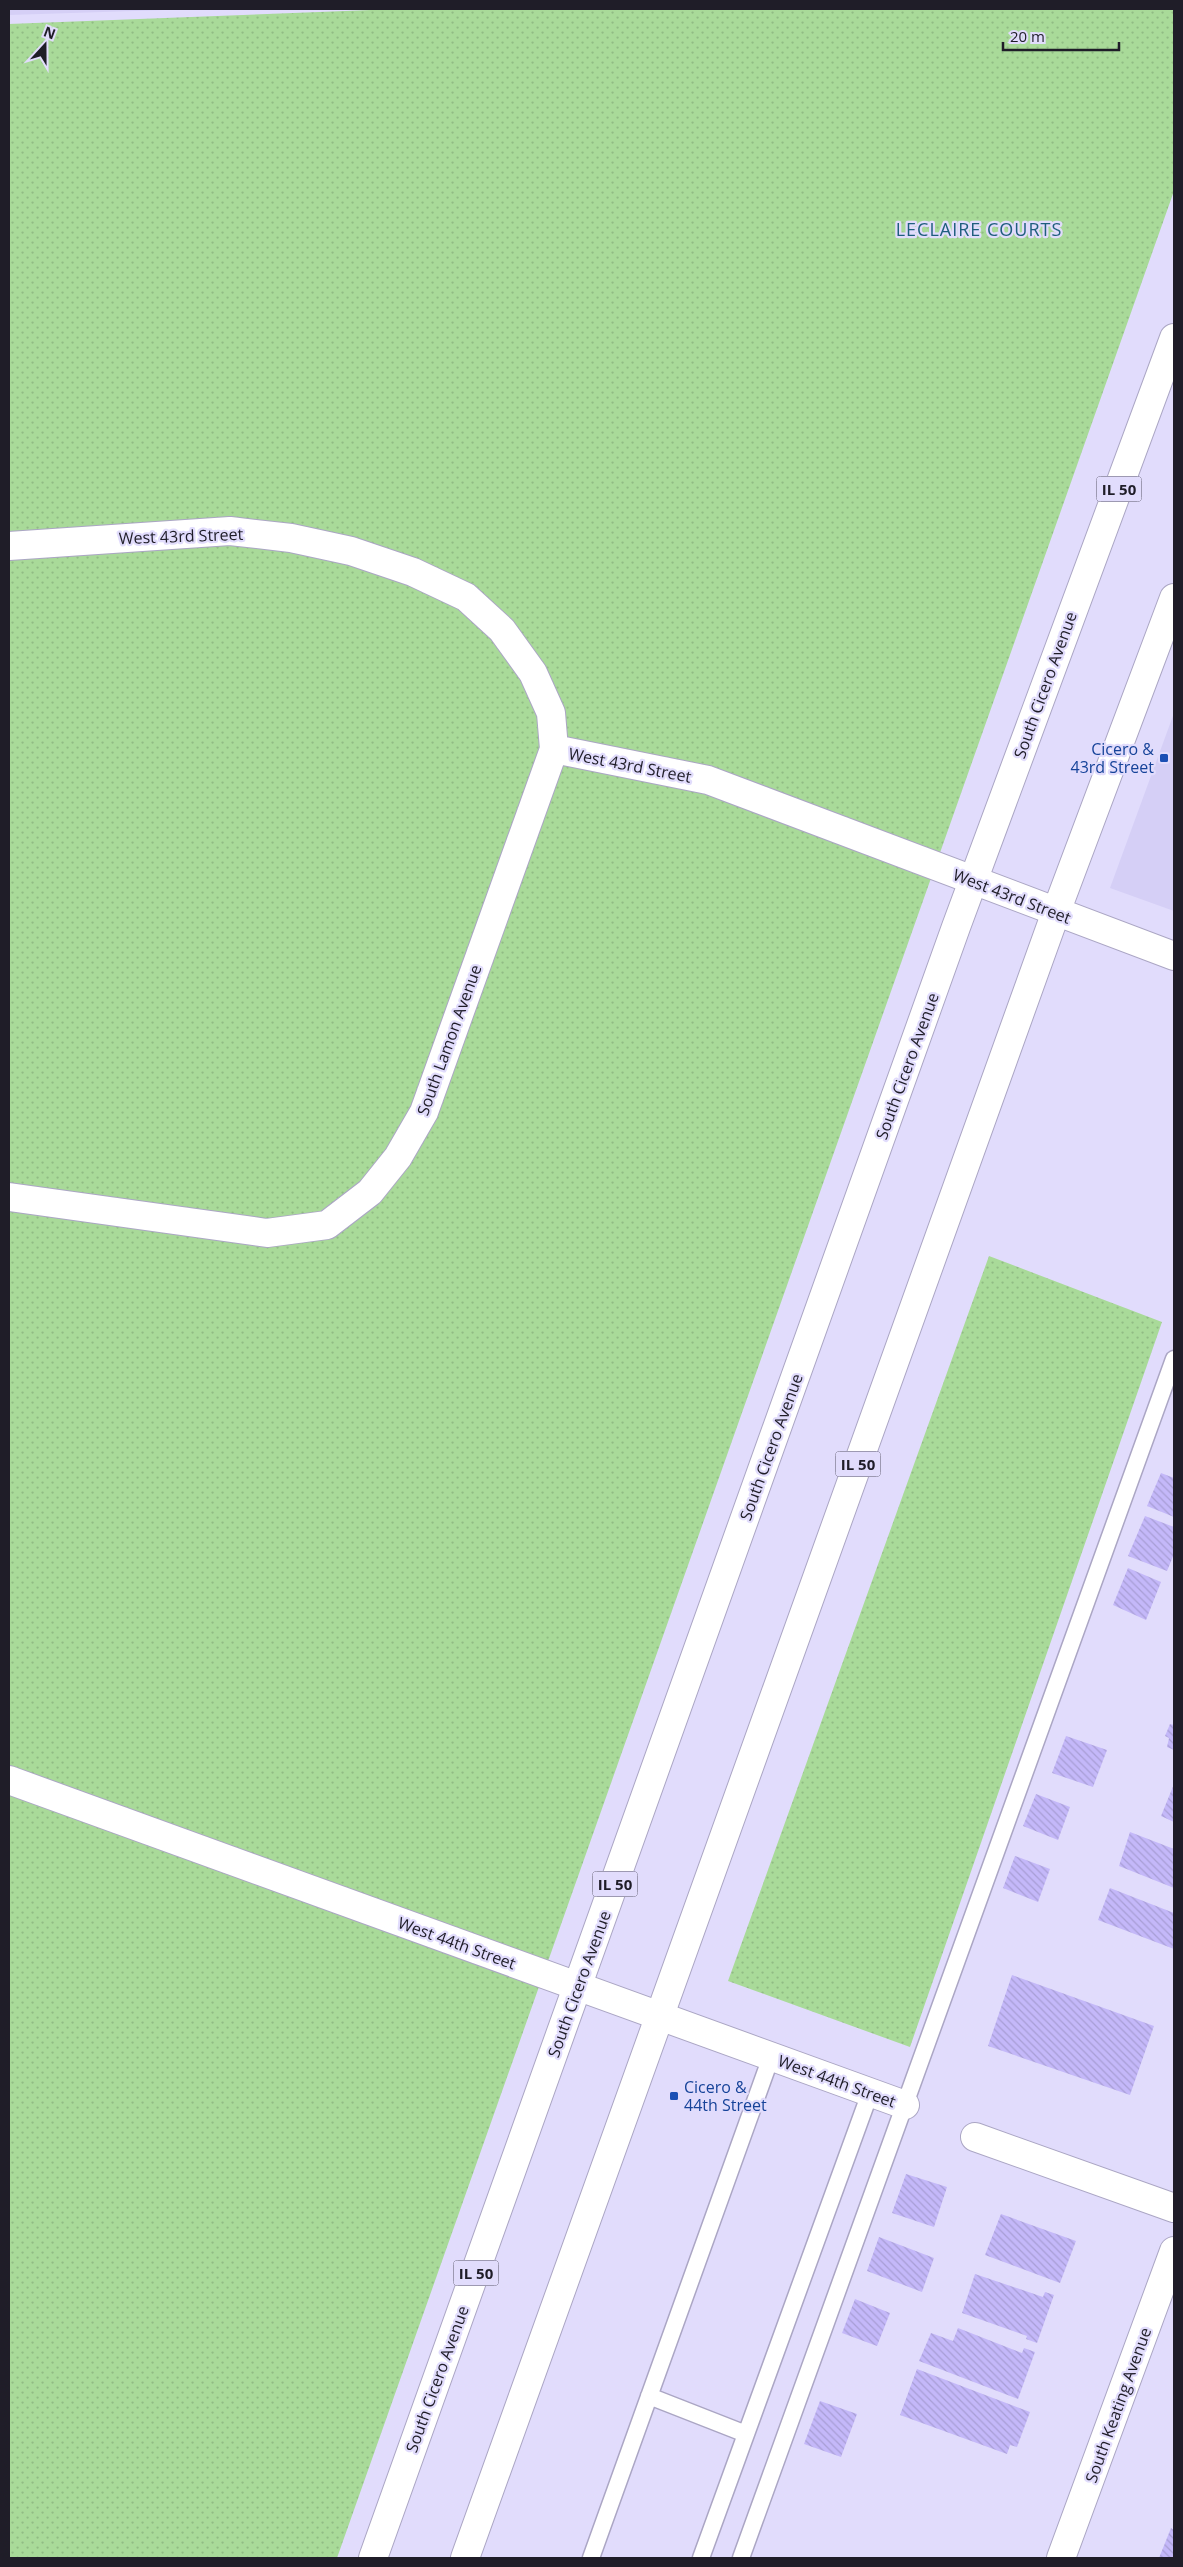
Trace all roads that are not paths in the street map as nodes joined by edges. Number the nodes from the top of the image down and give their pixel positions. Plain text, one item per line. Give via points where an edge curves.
1 (1174, 338) edge
2 (9, 546) edge
3 (1174, 598) edge
4 (554, 750) junction
5 (973, 881) junction
6 (1056, 912) junction
7 (1174, 956) edge
8 (9, 1197) edge
9 (1174, 1359) edge
10 (9, 1780) edge
11 (579, 1987) junction
12 (660, 2016) junction
13 (771, 2057) junction
14 (870, 2093) junction
15 (905, 2105) junction
16 (976, 2137) dead end
17 (1174, 2208) edge
18 (1174, 2251) edge
19 (649, 2396) junction
20 (746, 2434) junction
21 (373, 2558) edge
22 (465, 2558) edge
23 (591, 2558) edge
24 (700, 2558) edge
25 (741, 2558) edge
26 (1061, 2558) edge

1 - 5 main road, South Cicero Avenue / IL 50
2 - 4 main road, West 43rd Street via 230,531 291,538 351,551 413,572 466,597 502,630 533,673 551,713
3 - 6 main road, IL 50
4 - 5 main road, West 43rd Street via 708,780
4 - 8 main road, South Lamon Avenue via 424,1112 398,1157 370,1192 327,1225 267,1233
5 - 6 main road, West 43rd Street
5 - 11 main road, South Cicero Avenue / IL 50
6 - 7 main road, West 43rd Street
6 - 12 main road, IL 50
9 - 15 lane
10 - 11 main road, West 44th Street
11 - 12 main road, West 44th Street
11 - 21 main road, South Cicero Avenue / IL 50
12 - 13 main road, West 44th Street
12 - 22 main road, IL 50
13 - 14 main road, West 44th Street
13 - 19 lane
14 - 15 main road, West 44th Street
14 - 20 lane
15 - 25 lane
16 - 17 main road
18 - 26 main road, South Keating Avenue
19 - 20 lane
19 - 23 lane
20 - 24 lane

